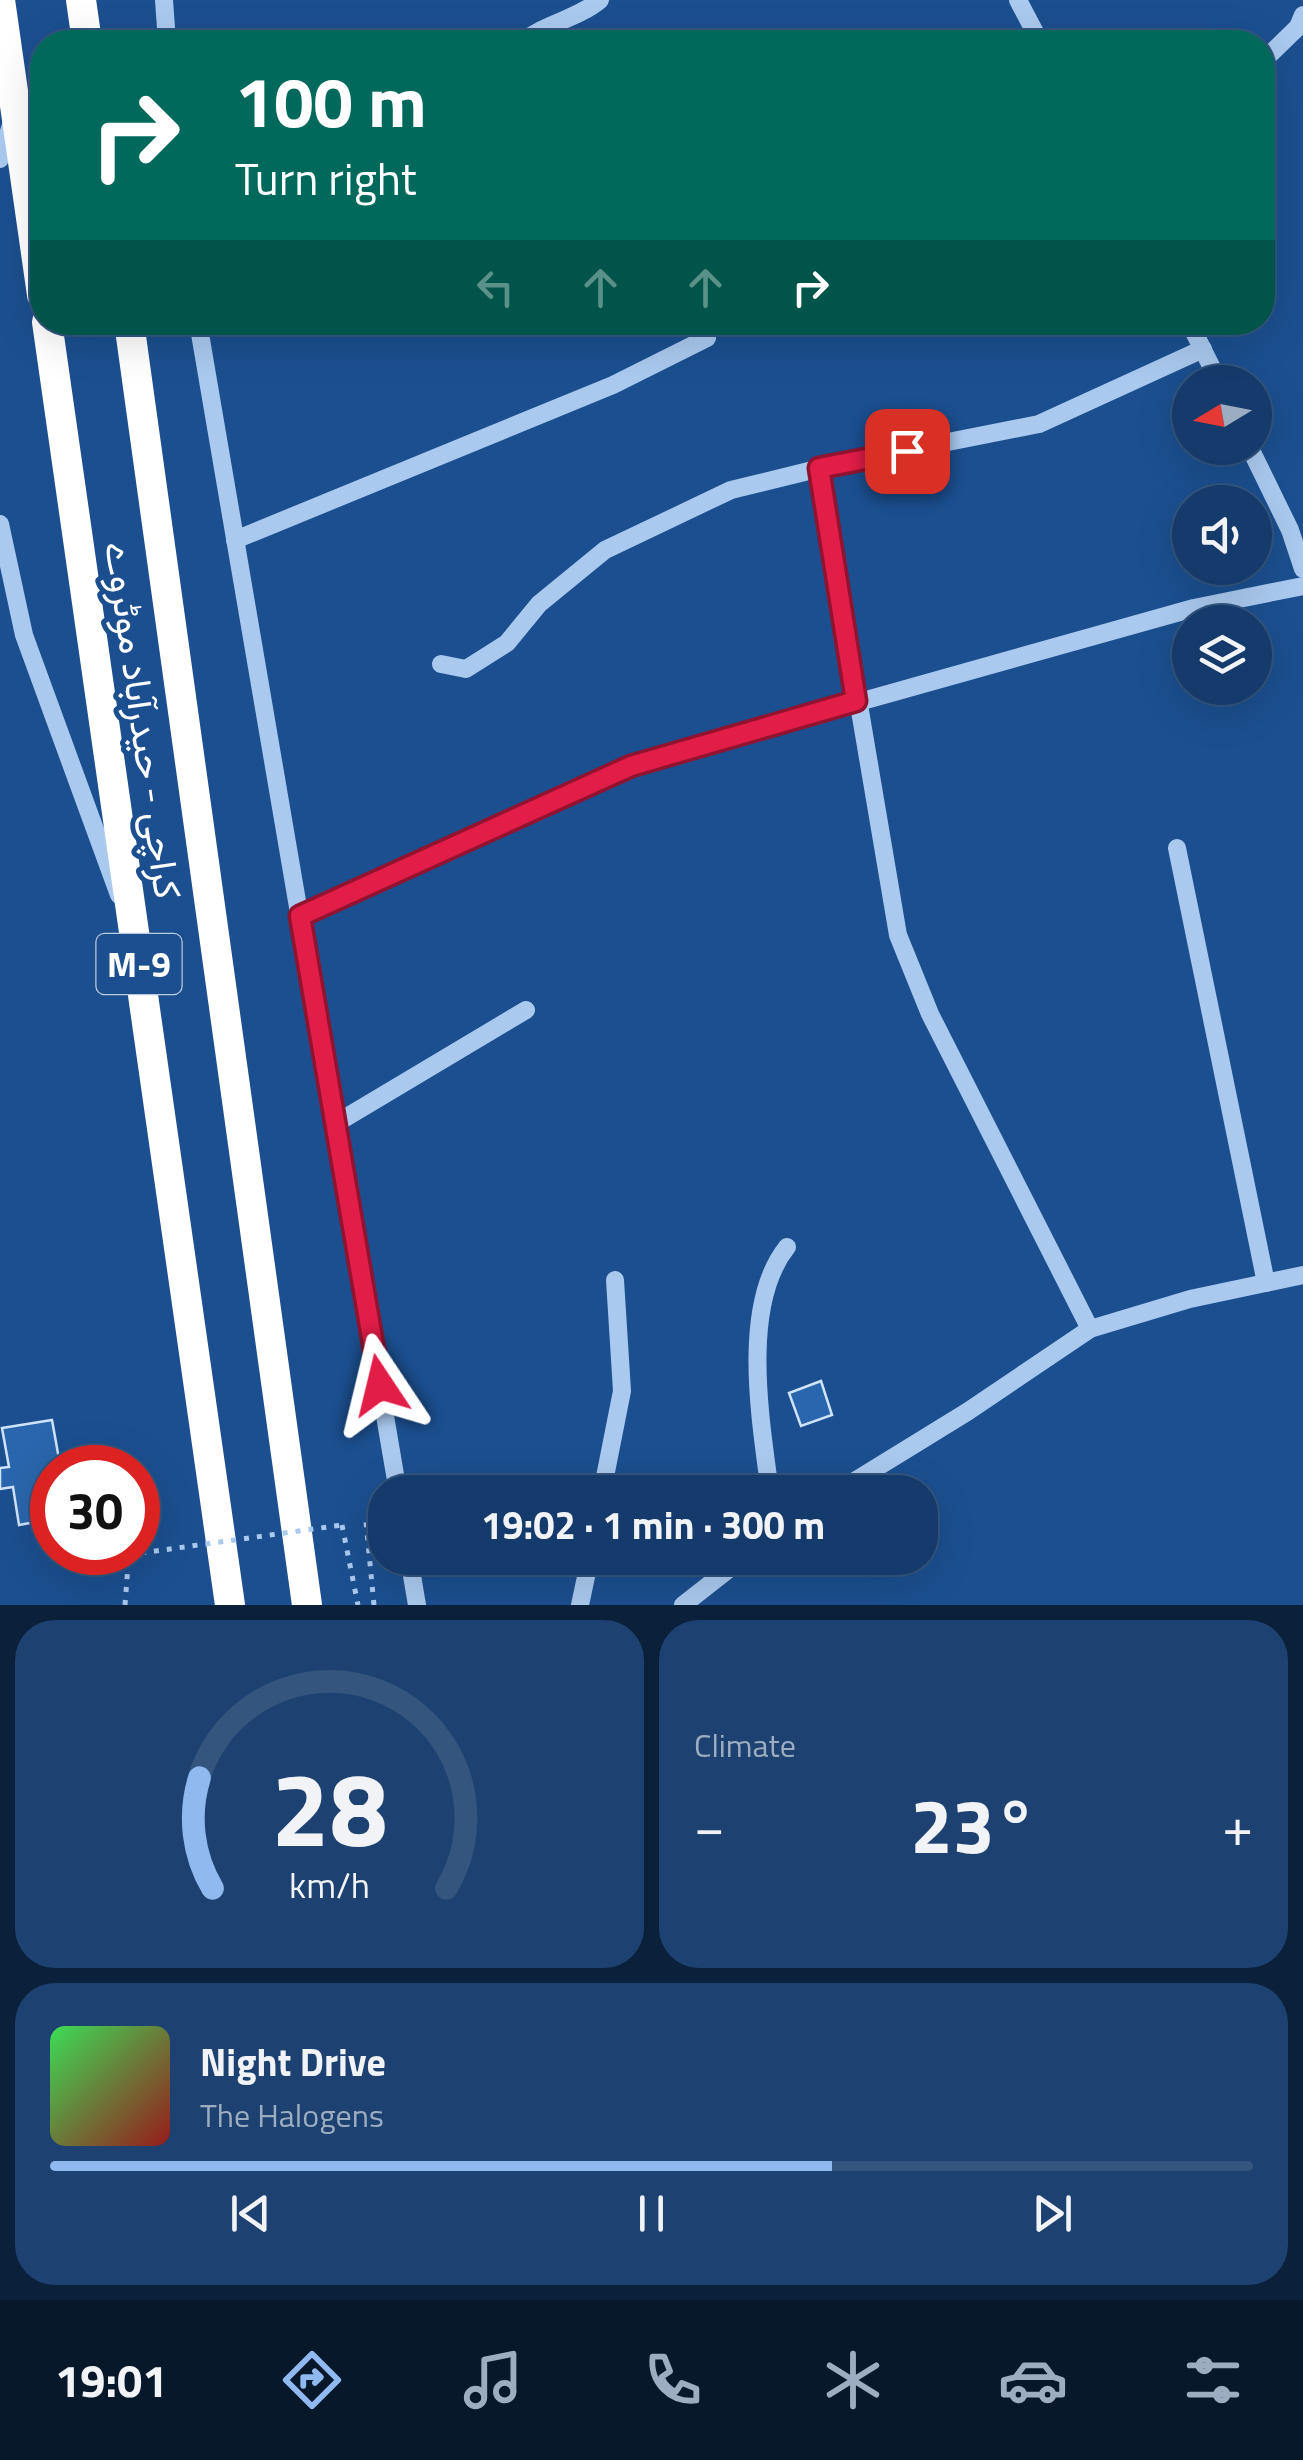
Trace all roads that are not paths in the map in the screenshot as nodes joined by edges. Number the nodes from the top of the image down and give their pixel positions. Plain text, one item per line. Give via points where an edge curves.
1 (0, 0) edge
2 (81, 0) edge
3 (164, 0) edge
4 (600, 0) edge
5 (1018, 0) edge
6 (1303, 15) edge
7 (86, 30) edge
8 (166, 30) edge
9 (540, 30) edge
10 (1034, 30) edge
11 (1275, 49) edge
12 (16, 110) junction
13 (0, 160) edge
14 (30, 210) edge
15 (48, 335) edge
16 (130, 335) edge
17 (200, 335) edge
18 (1196, 335) edge
19 (707, 338) dead end
20 (1203, 349) junction
21 (1211, 365) edge
22 (1260, 465) edge
23 (819, 468) junction
24 (0, 524) edge
25 (1296, 529) edge
26 (235, 540) junction
27 (4, 556) edge
28 (1303, 569) edge
29 (1303, 586) edge
30 (442, 664) dead end
31 (856, 701) junction
32 (1176, 848) dead end
33 (300, 916) junction
34 (136, 942) junction
35 (526, 1010) dead end
36 (335, 1124) junction
37 (787, 1247) dead end
38 (1303, 1275) edge
39 (614, 1280) dead end
40 (1266, 1283) junction
41 (1090, 1329) junction
42 (395, 1475) edge
43 (605, 1475) edge
44 (768, 1475) edge
45 (865, 1475) edge
46 (412, 1575) edge
47 (586, 1575) edge
48 (721, 1575) edge
49 (230, 1605) edge
50 (308, 1605) edge
51 (417, 1605) edge
52 (580, 1605) edge
53 (683, 1605) edge

1 - 12 highway
2 - 7 highway
3 - 8 street
4 - 9 street
5 - 10 street
6 - 11 street
12 - 13 street
12 - 14 highway
15 - 34 highway, کراچی - حیدرآباد موٹروے / M-9
16 - 50 highway, کراچی - حیدرآباد موٹروے / M-9
17 - 26 street
18 - 20 street
19 - 26 street via 613,385
20 - 21 street
20 - 23 street via 1039,424
22 - 25 street
23 - 30 street via 731,490 605,550 539,604 506,644 466,668
23 - 31 street
24 - 27 street
25 - 28 street
26 - 33 street
27 - 34 street via 24,636
29 - 31 street via 1194,608
31 - 33 street via 631,766
31 - 41 street via 898,936 930,1014
32 - 40 street
33 - 36 street
34 - 49 highway, کراچی - حیدرآباد موٹروے / M-9
35 - 36 street
36 - 42 street
37 - 44 street via 773,1265 762,1302
38 - 40 street
39 - 43 street via 622,1391
40 - 41 street
41 - 45 street
46 - 51 street
47 - 52 street
48 - 53 street

